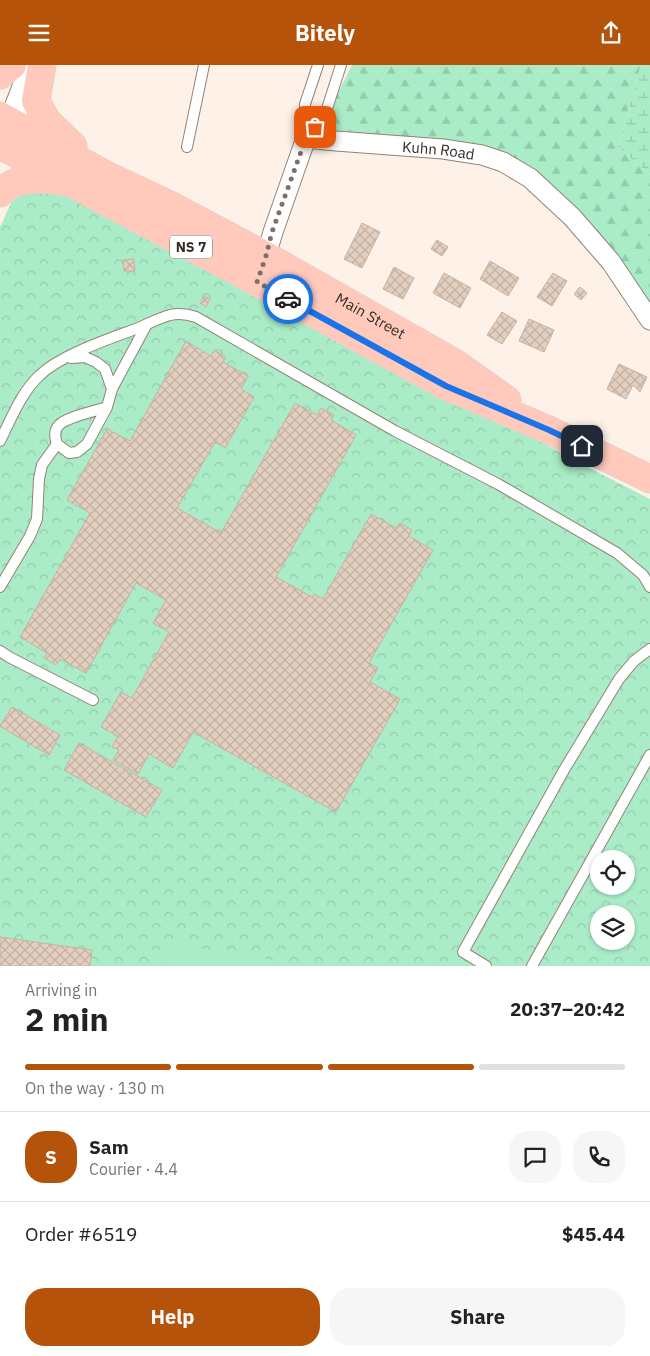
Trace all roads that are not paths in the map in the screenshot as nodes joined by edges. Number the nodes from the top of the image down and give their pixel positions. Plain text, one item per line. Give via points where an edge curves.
1 (12, 65) edge
2 (33, 65) edge
3 (42, 65) edge
4 (204, 65) edge
5 (318, 65) edge
6 (341, 65) edge
7 (0, 75) edge
8 (3, 137) edge
9 (306, 138) junction
10 (187, 147) dead end
11 (102, 173) junction
12 (69, 181) junction
13 (0, 193) edge
14 (266, 256) junction
15 (257, 282) junction
16 (650, 320) edge
17 (147, 324) junction
18 (66, 358) junction
19 (112, 389) junction
20 (107, 407) junction
21 (549, 430) junction
22 (0, 441) edge
23 (56, 444) junction
24 (650, 479) edge
25 (0, 587) edge
26 (650, 587) edge
27 (650, 649) edge
28 (0, 651) edge
29 (93, 700) dead end
30 (650, 755) edge
31 (486, 966) edge
32 (532, 966) edge

1 - 7 main road
2 - 8 street
3 - 11 main road via 36,101 42,114
4 - 10 lane
5 - 9 lane via 305,104
6 - 9 lane via 324,115
8 - 11 main road, Main Street / NS 7
8 - 12 main road, Main Street / NS 7
9 - 14 street
9 - 16 street, Kuhn Road via 443,149 503,162 530,178 572,217 611,262
11 - 14 main road, Main Street / NS 7
12 - 13 main road via 24,179 8,185
12 - 15 main road, Main Street / NS 7
14 - 15 street
14 - 21 main road, Main Street / NS 7 via 455,363
15 - 21 main road, Main Street / NS 7 via 446,386
17 - 18 lane
17 - 19 lane
17 - 26 lane via 170,315 196,317 617,553 643,575
18 - 19 lane via 85,357 96,362 105,369
18 - 22 lane via 49,367 32,384
19 - 20 lane
20 - 23 lane via 68,419 58,426
20 - 23 lane via 87,444 77,452 68,453
21 - 24 main road, Main Street / NS 7
23 - 25 lane via 42,465 37,519
27 - 31 lane via 618,679 462,953
28 - 29 lane
30 - 32 lane

